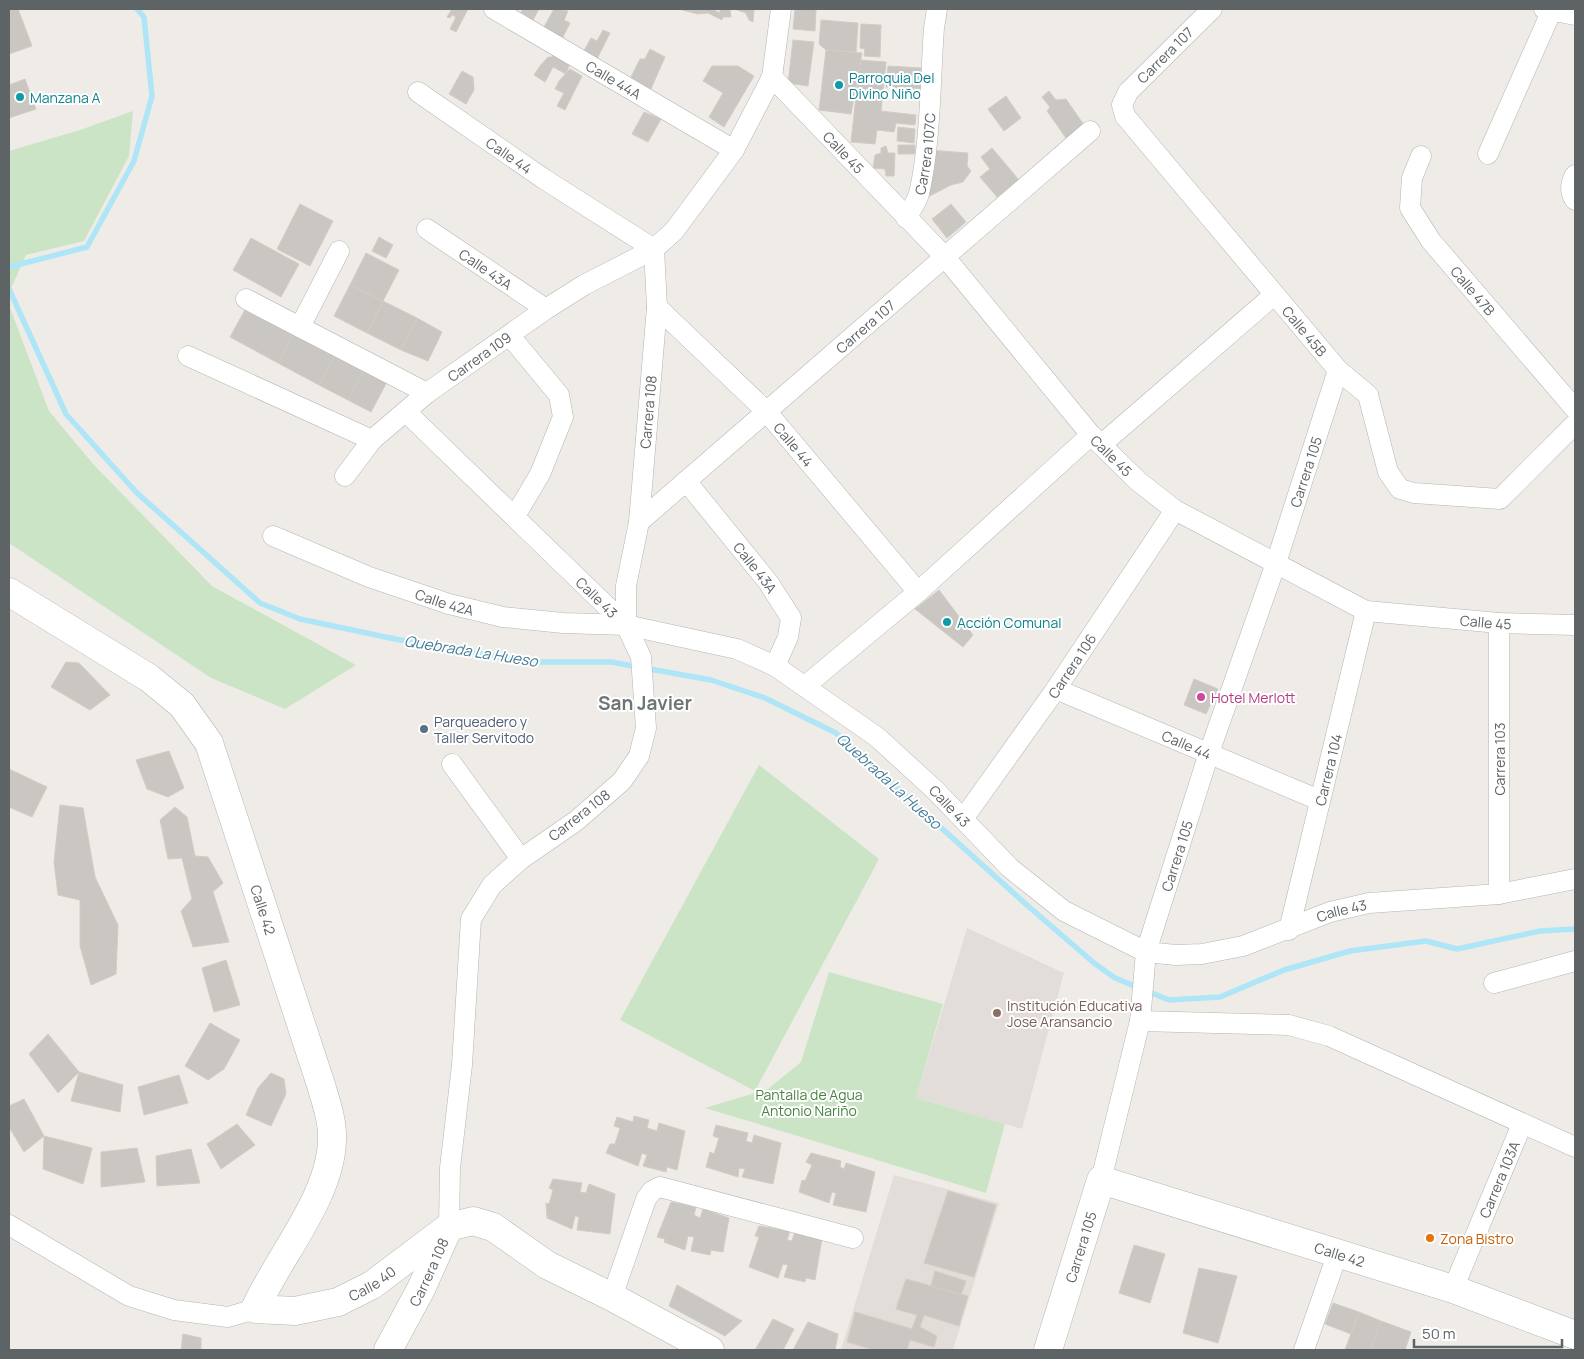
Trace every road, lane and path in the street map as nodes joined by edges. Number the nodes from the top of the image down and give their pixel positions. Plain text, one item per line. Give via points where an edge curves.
1 (494, 9) edge
2 (781, 9) edge
3 (1212, 9) edge
4 (1548, 9) edge
5 (1575, 15) edge
6 (935, 18) edge
7 (772, 76) junction
8 (418, 92) dead end
9 (1122, 105) joint
10 (1090, 131) dead end
11 (734, 150) junction
12 (1488, 154) dead end
13 (1422, 156) dead end
14 (906, 218) junction
15 (427, 229) dead end
16 (654, 249) junction
17 (339, 251) dead end
18 (944, 256) junction
19 (1274, 295) junction
20 (246, 299) dead end
21 (657, 307) junction
22 (546, 309) junction
23 (300, 327) junction
24 (510, 336) junction
25 (188, 356) dead end
26 (1338, 370) junction
27 (427, 393) junction
28 (1575, 409) edge
29 (766, 411) junction
30 (406, 412) junction
31 (1575, 424) edge
32 (372, 440) junction
33 (1097, 440) junction
34 (345, 476) dead end
35 (686, 481) junction
36 (1175, 510) junction
37 (515, 516) junction
38 (639, 522) junction
39 (273, 536) dead end
40 (1276, 563) junction
41 (9, 592) edge
42 (918, 592) junction
43 (1366, 611) junction
44 (1499, 623) junction
45 (626, 625) junction
46 (1575, 625) edge
47 (775, 666) junction
48 (805, 686) junction
49 (1056, 689) junction
50 (1209, 753) junction
51 (452, 764) dead end
52 (1319, 800) junction
53 (962, 819) junction
54 (521, 859) junction
55 (1575, 879) edge
56 (1499, 894) junction
57 (1289, 930) junction
58 (1146, 952) junction
59 (1575, 961) edge
60 (1494, 984) dead end
61 (1140, 1021) junction
62 (1522, 1124) junction
63 (1575, 1147) edge
64 (1101, 1180) junction
65 (9, 1224) edge
66 (449, 1227) junction
67 (853, 1238) dead end
68 (1337, 1255) junction
69 (1452, 1289) junction
70 (612, 1297) junction
71 (255, 1310) junction
72 (1575, 1335) edge
73 (388, 1350) edge
74 (710, 1350) edge
75 (1048, 1350) edge
76 (1304, 1350) edge

1 - 11 street, Calle 44A
2 - 7 street
3 - 9 street, Carrera 107 via 1128,92
4 - 5 street
4 - 12 street
6 - 14 street, Carrera 107C via 919,195
7 - 11 street
7 - 14 street, Calle 45
8 - 16 street, Calle 44 via 544,179
9 - 19 street, Calle 45B via 1125,116
10 - 18 street, Carrera 107
11 - 16 street via 674,231
13 - 28 street, Calle 47B via 1412,178 1410,208 1431,241
14 - 18 street, Calle 45
15 - 22 street, Calle 43A
16 - 21 street, Carrera 108
16 - 22 street, Carrera 109
17 - 23 street
18 - 29 street, Carrera 107
18 - 33 street, Calle 45
19 - 26 street, Calle 45B
19 - 33 street
20 - 23 street
21 - 29 street, Calle 44
21 - 38 street, Carrera 108
22 - 24 street, Carrera 109
23 - 27 street
24 - 27 street, Carrera 109
24 - 37 street via 559,395 563,417 540,474
25 - 32 street
26 - 31 street, Calle 45B via 1368,395 1388,472 1400,489 1414,493 1500,499
26 - 40 street, Carrera 105
27 - 30 street, Carrera 109
29 - 35 street, Carrera 107
29 - 42 street, Calle 44
30 - 32 street, Carrera 109
30 - 37 street, Calle 43
32 - 34 street, Carrera 109
33 - 36 street, Calle 45 via 1139,482
33 - 42 street
35 - 38 street, Carrera 107
35 - 47 street, Calle 43A via 768,582 791,618 788,637
36 - 40 street, Calle 45
36 - 49 street, Carrera 106
37 - 45 street, Calle 43
38 - 45 street, Carrera 108 via 626,586
39 - 45 street, Calle 42A via 368,577 449,604 504,617
40 - 43 street, Calle 45
40 - 50 street, Carrera 105
41 - 71 street, Calle 42 via 149,678 182,704 209,743 320,1084 330,1117 332,1139 330,1167 318,1194
42 - 48 street
43 - 44 street, Calle 45
43 - 52 street, Carrera 104
44 - 46 street, Calle 45
44 - 56 street, Carrera 103
45 - 47 street, Calle 43 via 737,649
45 - 54 street, Carrera 108 via 641,657 646,728 639,756 622,782 576,821
47 - 48 street, Calle 43
48 - 53 street, Calle 43 via 877,737
49 - 50 street, Calle 44
49 - 53 street, Carrera 106
50 - 52 street, Calle 44
50 - 58 street, Carrera 105
51 - 54 street
52 - 57 street, Carrera 104
53 - 58 street, Calle 43 via 1010,868 1064,910
54 - 66 street, Carrera 108 via 492,885 471,919 462,1065 450,1168
55 - 56 street, Calle 43
56 - 57 street, Calle 43 via 1369,903 1330,912
57 - 58 street, Calle 43 via 1243,946 1202,954
58 - 61 street, Carrera 105
59 - 60 street
61 - 62 street via 1289,1025 1329,1036
61 - 64 street, Carrera 105
62 - 63 street
62 - 69 street, Carrera 103A
64 - 68 street, Calle 42
64 - 75 street, Carrera 105
65 - 71 street, Calle 40 via 130,1296 174,1310 228,1317
66 - 70 street, Calle 40 via 473,1221 493,1227 547,1265
66 - 71 street, Calle 40 via 372,1285 338,1302 295,1311
66 - 73 street, Carrera 108
67 - 70 street via 660,1187 646,1199
68 - 69 street, Calle 42
68 - 76 street
69 - 72 street, Calle 42
70 - 74 street, Calle 40

